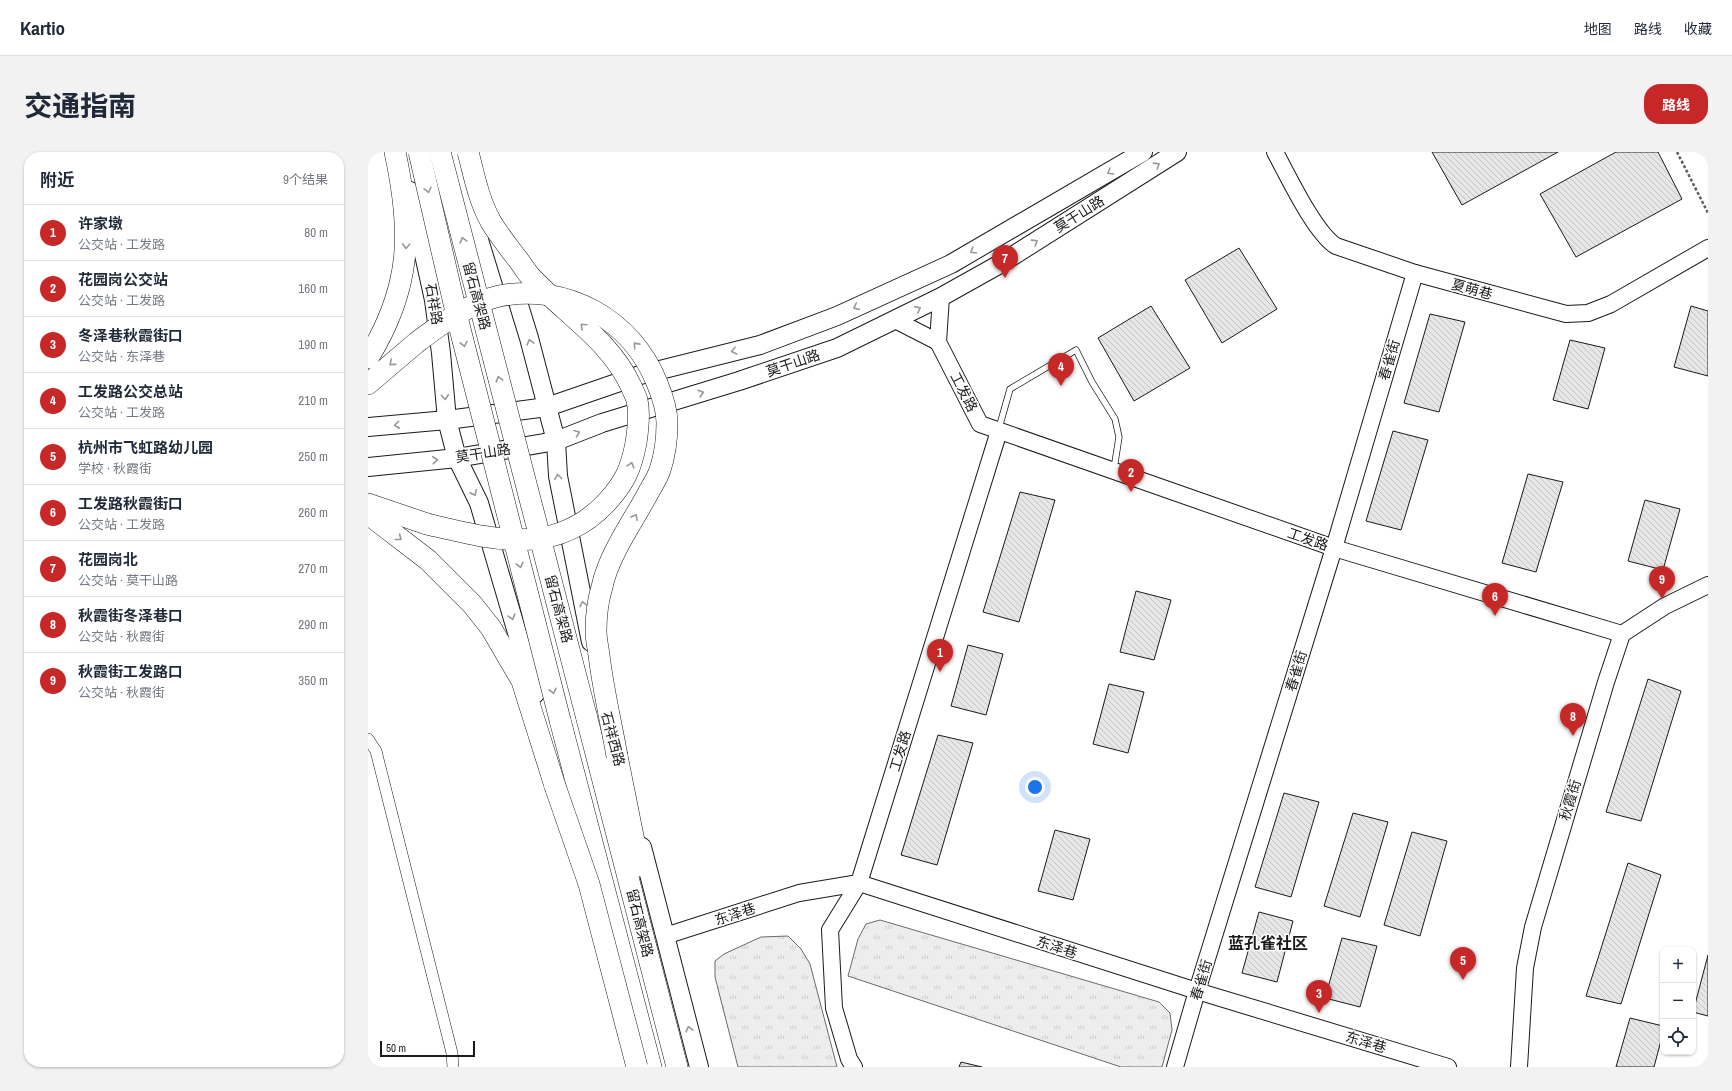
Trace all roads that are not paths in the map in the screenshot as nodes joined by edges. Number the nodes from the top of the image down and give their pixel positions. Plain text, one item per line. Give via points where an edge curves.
1 (394, 152) edge
2 (401, 152) edge
3 (419, 152) edge
4 (440, 152) edge
5 (468, 152) edge
6 (476, 152) edge
7 (1143, 152) edge
8 (1177, 152) edge
9 (1275, 152) edge
10 (1708, 248) edge
11 (1415, 273) junction
12 (941, 297) junction
13 (895, 320) junction
14 (938, 342) junction
15 (368, 358) edge
16 (368, 384) edge
17 (546, 407) junction
18 (447, 420) junction
19 (368, 427) edge
20 (999, 431) junction
21 (556, 441) junction
22 (457, 458) junction
23 (368, 467) edge
24 (1114, 471) junction
25 (368, 504) edge
26 (368, 514) edge
27 (1334, 548) junction
28 (1708, 585) edge
29 (1622, 634) junction
30 (368, 739) edge
31 (859, 883) junction
32 (665, 936) junction
33 (1197, 992) junction
34 (663, 1013) junction
35 (453, 1067) edge
36 (636, 1067) edge
37 (651, 1067) edge
38 (658, 1067) edge
39 (676, 1067) edge
40 (699, 1067) edge
41 (854, 1067) edge
42 (1175, 1067) edge
43 (1448, 1067) edge
44 (1519, 1067) edge

1 -> 15 highway via 405,210 405,258 402,279 391,315
2 -> 18 main road, 石祥路 via 434,300
3 -> 37 highway, 留石高架路, bridge via 461,332
34 -> 4 highway, 留石高架路, bridge
25 -> 5 highway, bridge via 427,524 500,540 526,541 546,538 569,530 591,517 620,489 632,461 638,431 637,400 625,372 603,344 530,276 509,248 491,221 475,182
17 -> 6 main road
7 -> 17 main road, 莫干山路 via 951,264 837,316 760,345 640,376
12 -> 8 main road, 莫干山路 via 1000,264
9 - 11 street, 夏萌巷 via 1316,226 1328,241
10 - 11 street, 夏萌巷 via 1611,304 1588,313 1566,314
11 - 27 street, 春雀街
13 -> 12 main road, 莫干山路
12 - 14 street
13 - 14 street
21 -> 13 main road, 莫干山路 via 602,423 837,348
14 - 20 street, 工发路 via 980,424
34 -> 16 highway, bridge via 643,886 600,670 596,630 602,586 613,558 660,471 667,421 662,396 651,367 639,348 622,330 587,306 569,300 523,294 498,296 442,322
17 - 18 main road, 莫干山路
17 - 21 main road, 石祥西路
18 -> 19 main road, 莫干山路
18 - 22 main road, 石祥路
20 - 24 street, 工发路
20 - 24 lane via 1010,389 1076,350 1115,419 1119,437
20 - 31 street, 工发路
21 - 22 main road, 莫干山路
32 -> 21 main road, 石祥西路 via 600,688 558,476
23 -> 22 main road, 莫干山路
22 -> 36 main road via 479,503 498,566
24 - 27 street, 工发路
26 -> 36 highway, bridge via 428,560 472,604 491,628 522,681 554,786 589,884
27 - 29 street, 工发路
27 - 33 street, 春雀街
28 - 29 street via 1665,606
29 - 44 street, 秋霞街 via 1603,689 1532,927 1526,968
30 - 35 street via 376,751 450,1046
31 - 32 street, 东泽巷 via 800,893
31 - 33 street, 东泽巷
31 - 41 street, 工发路 via 830,930 834,1008 849,1059
40 -> 32 main road, 石祥西路
33 - 42 street, 春雀街
33 - 43 street, 东泽巷
34 - 39 highway, 留石高架路
38 - 39 main road via 575,712

